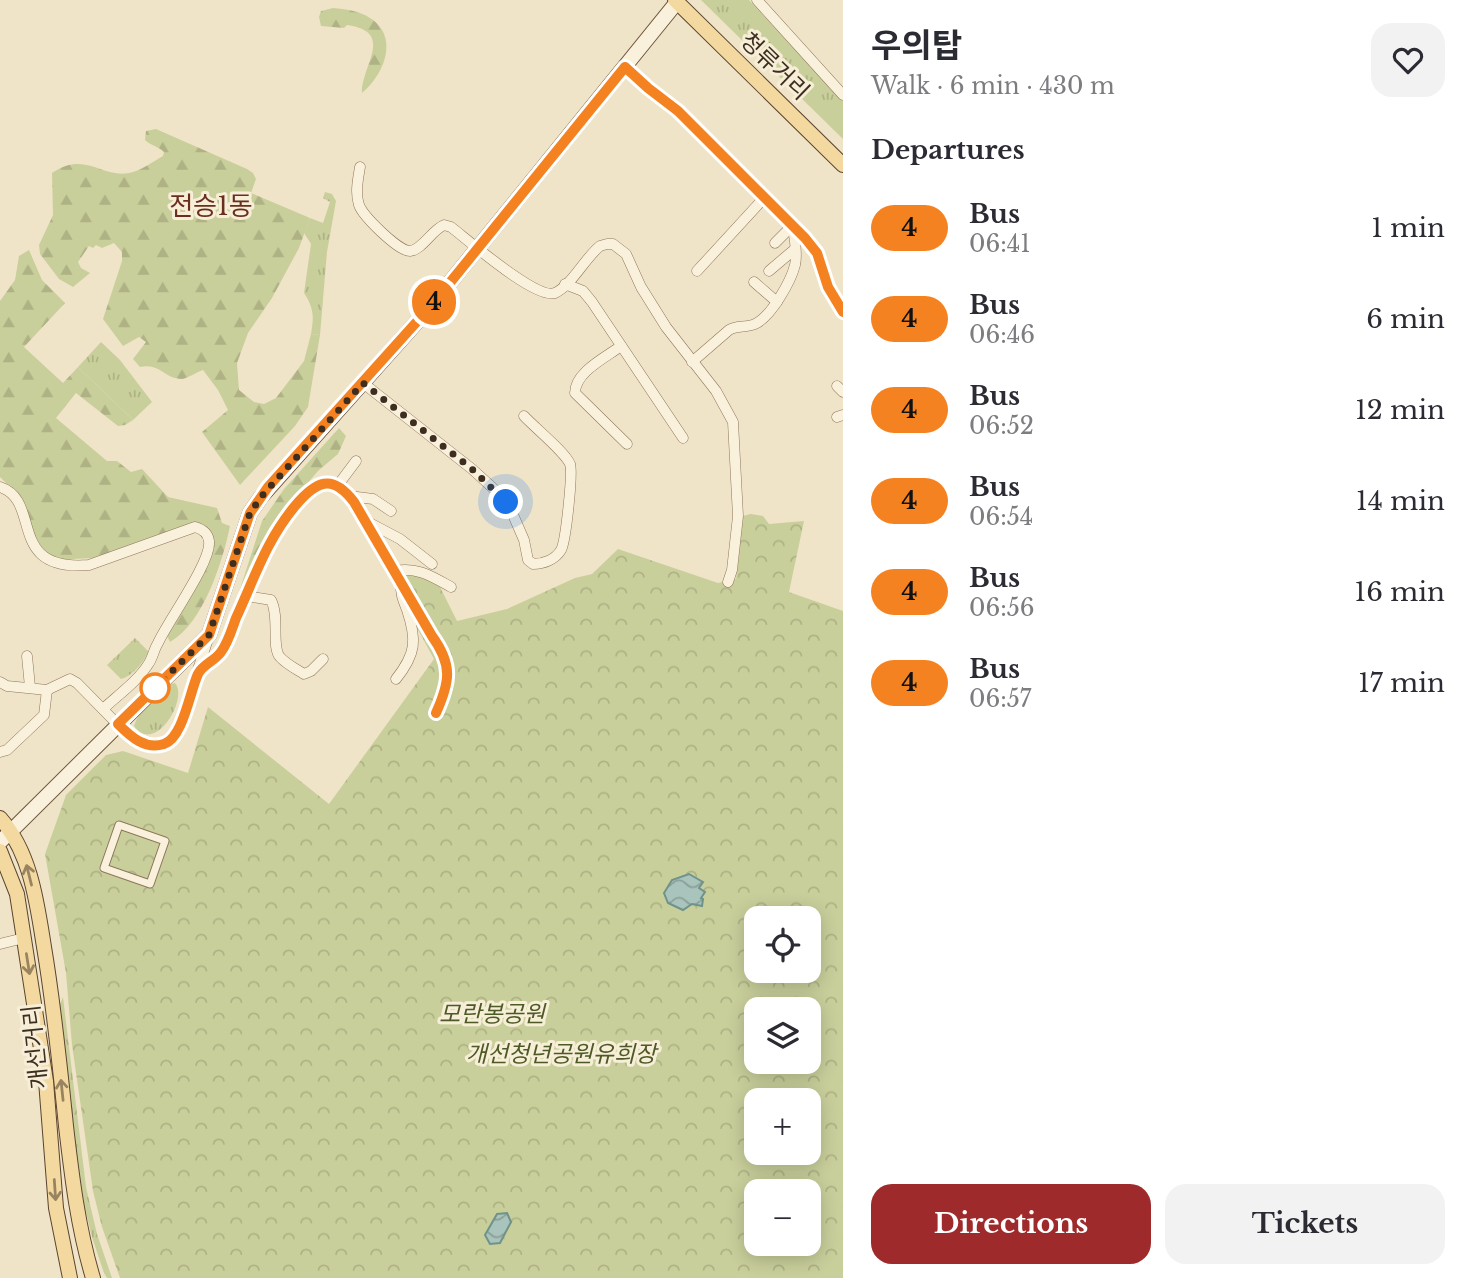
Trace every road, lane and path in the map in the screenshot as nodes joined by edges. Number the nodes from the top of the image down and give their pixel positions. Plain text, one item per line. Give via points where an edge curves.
1 (757, 0) edge
2 (677, 1) edge
3 (625, 67) junction
4 (843, 95) edge
5 (843, 165) edge
6 (360, 167) dead end
7 (765, 197) junction
8 (793, 225) junction
9 (775, 243) dead end
10 (478, 248) junction
11 (795, 250) junction
12 (697, 271) dead end
13 (769, 271) dead end
14 (754, 282) dead end
15 (565, 284) junction
16 (777, 302) junction
17 (843, 312) edge
18 (621, 346) junction
19 (692, 362) junction
20 (363, 383) junction
21 (524, 416) dead end
22 (683, 438) dead end
23 (627, 444) dead end
24 (356, 461) dead end
25 (338, 485) junction
26 (0, 487) edge
27 (349, 496) junction
28 (391, 512) dead end
29 (365, 521) junction
30 (432, 564) dead end
31 (395, 571) junction
32 (401, 582) junction
33 (728, 582) dead end
34 (451, 587) dead end
35 (246, 596) junction
36 (209, 635) junction
37 (27, 656) dead end
38 (323, 659) dead end
39 (199, 671) junction
40 (396, 679) dead end
41 (0, 682) edge
42 (30, 687) junction
43 (47, 690) junction
44 (103, 709) junction
45 (436, 713) dead end
46 (118, 724) junction
47 (0, 752) edge
48 (0, 818) edge
49 (119, 825) joint
50 (11, 831) junction
51 (0, 842) edge
52 (0, 851) edge
53 (24, 938) junction
54 (0, 944) edge
55 (70, 1278) edge
56 (93, 1278) edge

1 - 4 street
2 - 3 main road
2 - 5 main road, 청류거리
3 - 7 street via 678,111
3 - 10 main road
6 - 10 street via 359,205 369,221 402,248 415,249 444,225
7 - 8 street
7 - 12 street
8 - 9 street
8 - 11 street
8 - 17 street via 817,253 828,287
10 - 15 street via 515,278 547,293
10 - 20 main road
11 - 13 street
11 - 16 street via 795,265
14 - 16 street
15 - 18 street via 583,291
15 - 19 street via 600,246 607,243 621,248 641,287
16 - 19 street via 758,324 729,330
18 - 22 street
18 - 23 street via 579,377 575,393
19 - 33 street via 733,422 738,516
20 - 21 street via 494,489 514,517 527,560 541,564 561,550 572,474 567,459
20 - 36 main road via 250,513
24 - 25 street
25 - 27 street
25 - 35 street via 317,485 293,509 269,542
26 - 44 street via 11,492 37,549 55,564 89,565 195,527 205,533 209,542 206,559 150,662
27 - 28 street via 373,499
27 - 29 street
29 - 30 street via 400,539
29 - 31 street
31 - 32 street
31 - 34 street via 424,572
32 - 40 street via 400,593 415,636 406,667
32 - 45 street via 445,653 448,687
35 - 38 street via 271,600 276,652 282,660 304,674
35 - 39 street via 221,653
36 - 39 street
36 - 46 main road
37 - 42 street
39 - 46 street via 177,733 166,744 141,743
41 - 42 street
42 - 43 street
43 - 44 street via 70,679
43 - 47 street via 44,715
44 - 46 street
46 - 50 main road
48 - 50 main road, 개선거리
49 - 49 street via 104,868 150,884 164,841
50 - 51 main road
56 -> 50 main road, 개선거리 via 74,1194 41,929 26,861
52 - 53 main road, 개선거리 via 17,894
53 - 54 street
53 -> 55 main road, 개선거리

